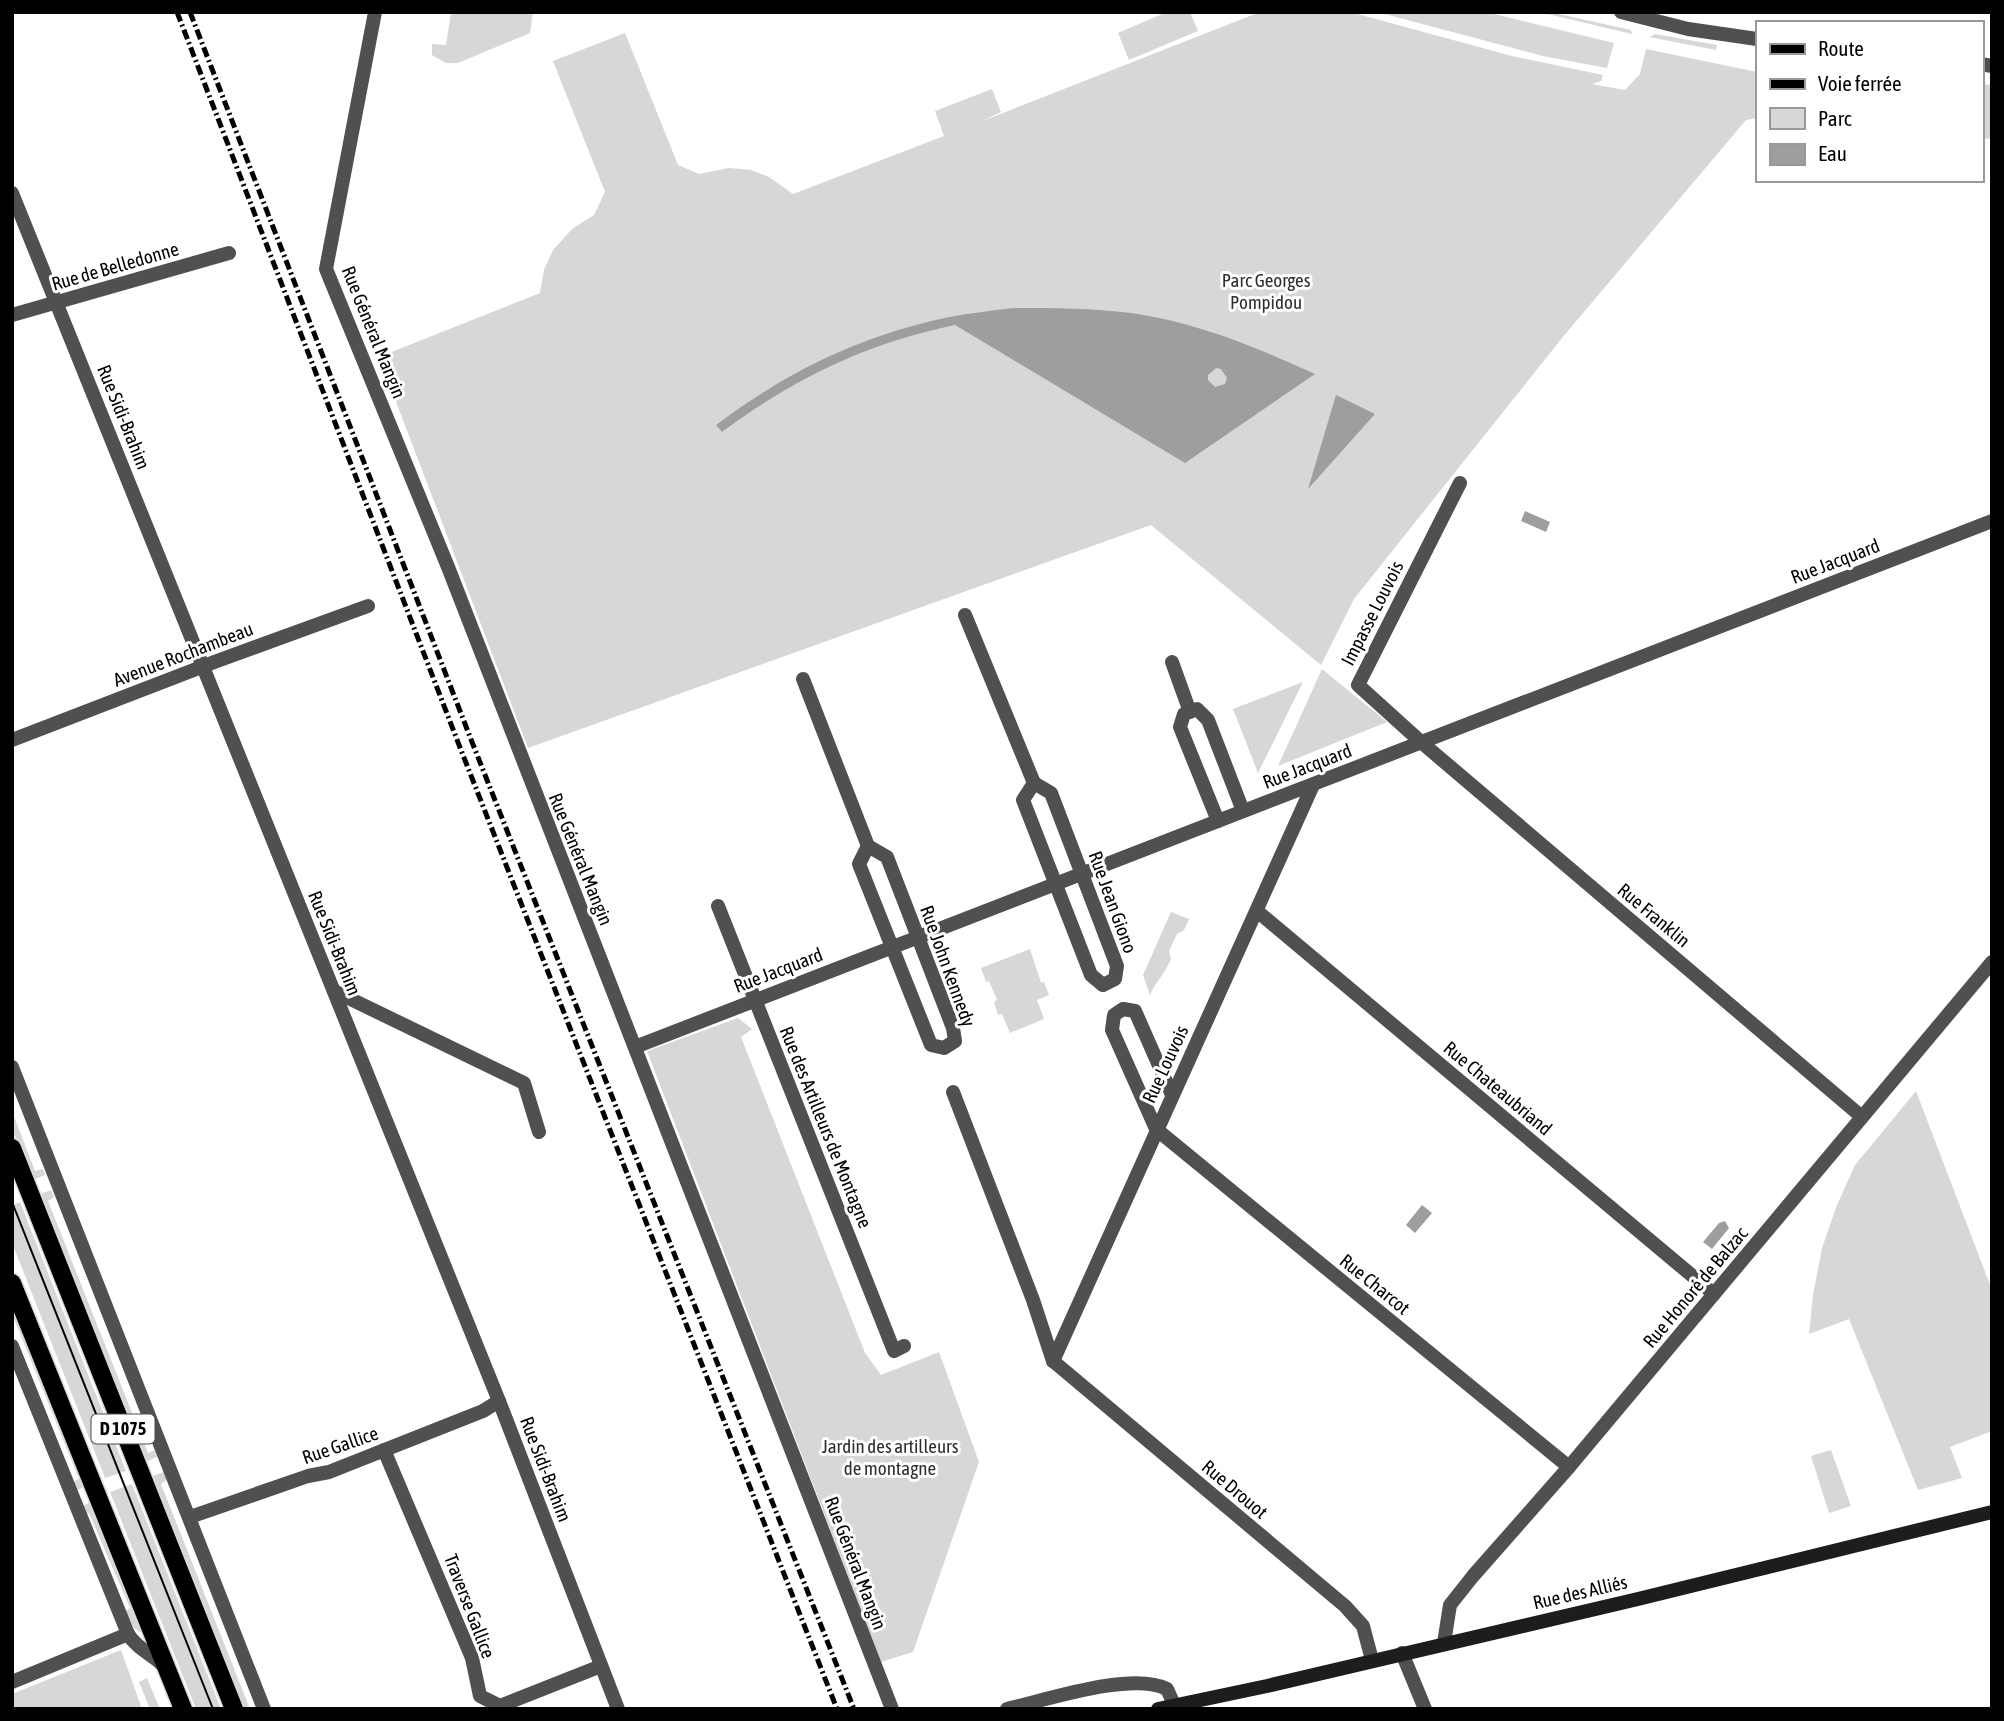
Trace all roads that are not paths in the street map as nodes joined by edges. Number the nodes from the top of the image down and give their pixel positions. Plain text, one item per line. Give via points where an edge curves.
1 (375, 12) edge
2 (1621, 12) edge
3 (1756, 39) edge
4 (12, 193) edge
5 (229, 253) dead end
6 (57, 303) junction
7 (12, 314) edge
8 (1460, 483) dead end
9 (1992, 521) edge
10 (368, 606) dead end
11 (965, 615) dead end
12 (1172, 662) dead end
13 (204, 666) junction
14 (803, 679) dead end
15 (1190, 712) junction
16 (12, 740) edge
17 (1421, 743) junction
18 (1034, 783) junction
19 (1313, 785) junction
20 (1243, 811) junction
21 (1218, 821) junction
22 (868, 846) junction
23 (1082, 872) junction
24 (1056, 883) junction
25 (718, 906) dead end
26 (1257, 911) junction
27 (918, 937) junction
28 (892, 947) junction
29 (1992, 962) edge
30 (334, 991) junction
31 (755, 999) junction
32 (635, 1047) junction
33 (12, 1067) edge
34 (953, 1092) dead end
35 (1172, 1095) junction
36 (1862, 1117) junction
37 (1156, 1129) junction
38 (539, 1132) dead end
39 (12, 1148) edge
40 (12, 1283) edge
41 (1714, 1294) junction
42 (12, 1346) edge
43 (904, 1346) dead end
44 (1053, 1361) junction
45 (499, 1401) junction
46 (384, 1450) junction
47 (1569, 1467) junction
48 (1992, 1512) edge
49 (190, 1517) junction
50 (128, 1634) junction
51 (1444, 1643) junction
52 (1402, 1653) junction
53 (1372, 1660) junction
54 (601, 1666) junction
55 (168, 1670) junction
56 (12, 1682) edge
57 (1176, 1707) edge
58 (183, 1709) edge
59 (234, 1709) edge
60 (264, 1709) edge
61 (618, 1709) edge
62 (892, 1709) edge
63 (1007, 1709) edge
64 (1158, 1709) edge
65 (1425, 1709) edge

1 - 32 street, Rue Général Mangin via 326,269 448,566
2 - 3 street via 1688,29
4 - 6 street, Rue Sidi-Brahim
5 - 6 street, Rue de Belledonne
6 - 7 street, Rue de Belledonne
6 - 13 street, Rue Sidi-Brahim
8 - 17 street, Impasse Louvois via 1358,685
9 - 17 street, Rue Jacquard
10 - 13 street, Avenue Rochambeau
11 - 18 street, Rue Jean Giono
12 - 15 street
13 - 16 street, Avenue Rochambeau
13 - 30 street, Rue Sidi-Brahim
14 - 22 street, Rue John Kennedy
15 - 20 street via 1197,709 1208,720
15 - 21 street via 1184,713 1180,727
17 - 19 street, Rue Jacquard
17 - 36 street, Rue Franklin
18 - 23 street, Rue Jean Giono via 1051,793
18 - 24 street, Rue Jean Giono via 1023,800
19 - 20 street, Rue Jacquard
19 - 26 street, Rue Louvois
20 - 21 street, Rue Jacquard
21 - 23 street, Rue Jacquard
22 - 27 street, Rue John Kennedy via 887,856
22 - 28 street, Rue John Kennedy via 859,864
23 - 24 street, Rue Jacquard
23 - 24 street, Rue Jean Giono via 1117,966 1115,979 1103,985 1091,975
24 - 27 street, Rue Jacquard
25 - 31 street, Rue des Artilleurs de Montagne
26 - 35 street, Rue Louvois
26 - 41 street, Rue Chateaubriand
27 - 28 street, Rue Jacquard
27 - 28 street, Rue John Kennedy via 953,1028 955,1041 944,1048 931,1045
28 - 31 street, Rue Jacquard
29 - 36 street, Rue Honoré de Balzac
30 - 38 street via 524,1083
30 - 45 street, Rue Sidi-Brahim
31 - 32 street, Rue Jacquard
31 - 43 street, Rue des Artilleurs de Montagne via 894,1351
32 - 62 street, Rue Général Mangin
33 - 49 street
34 - 44 street
35 - 37 street, Rue Louvois
35 - 37 street via 1135,1011 1123,1009 1114,1015 1112,1030
36 - 41 street, Rue Honoré de Balzac
37 - 44 street, Rue Louvois
37 - 47 street, Rue Charcot
39 - 59 main road, D 1075
40 - 55 main road, D 1075
41 - 47 street, Rue Honoré de Balzac
42 - 50 street
44 - 53 street, Rue Drouot via 1345,1606 1363,1626
45 - 46 street, Rue Gallice
45 - 54 street, Rue Sidi-Brahim
46 - 49 street, Rue Gallice
46 - 54 street, Traverse Gallice via 472,1658 480,1696 500,1706
47 - 51 street, Rue Honoré de Balzac via 1450,1605
48 - 51 main road, Rue des Alliés
49 - 60 street
50 - 55 street
50 - 56 street
51 - 52 main road, Rue des Alliés
52 - 53 main road, Rue des Alliés
52 - 65 street
53 - 57 main road, Rue des Alliés
54 - 61 street, Rue Sidi-Brahim
55 - 58 main road, D 1075
57 - 63 street via 1167,1689 1150,1683 1115,1684
57 - 64 main road, Rue des Alliés

